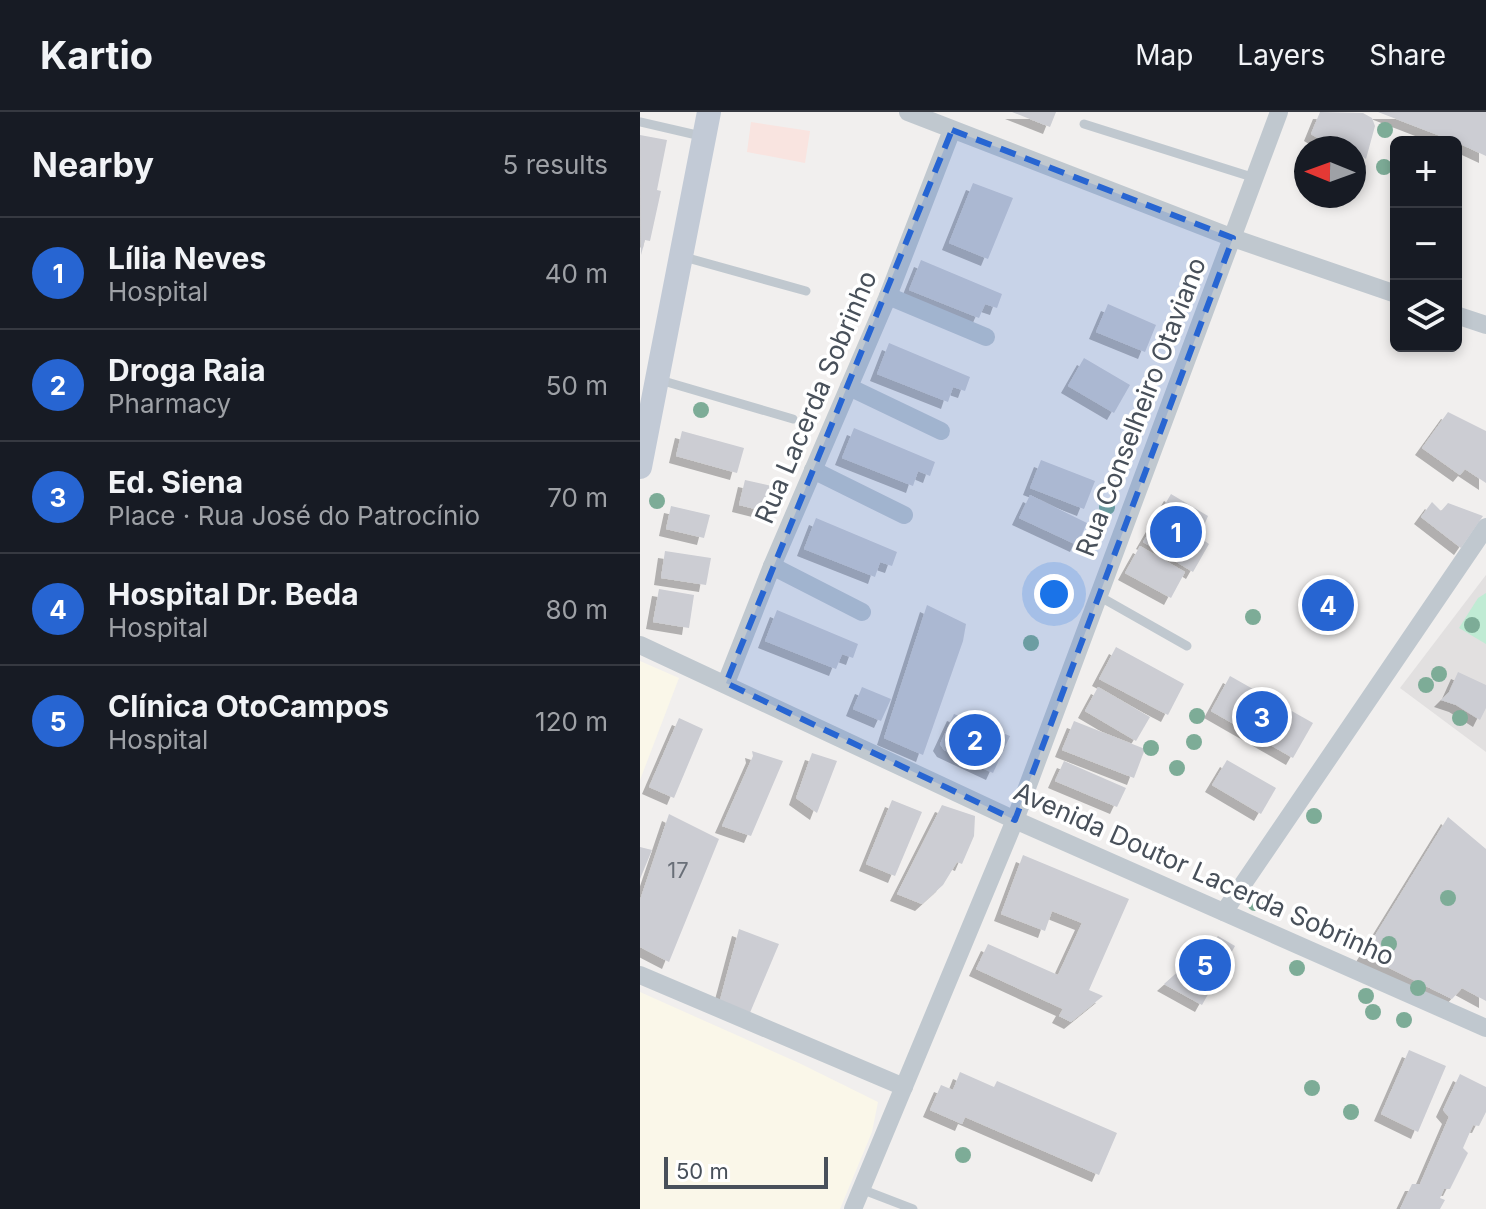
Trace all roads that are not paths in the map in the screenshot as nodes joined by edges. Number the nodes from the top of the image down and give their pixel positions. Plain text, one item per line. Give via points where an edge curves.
1 (709, 112) edge
2 (908, 112) edge
3 (1279, 112) edge
4 (640, 122) edge
5 (1084, 124) dead end
6 (952, 130) junction
7 (705, 137) junction
8 (1255, 178) junction
9 (1233, 238) junction
10 (681, 256) junction
11 (806, 291) dead end
12 (1390, 292) edge
13 (888, 296) junction
14 (1462, 317) edge
15 (1486, 325) edge
16 (986, 337) dead end
17 (657, 379) junction
18 (849, 387) junction
19 (793, 419) dead end
20 (941, 431) dead end
21 (640, 467) edge
22 (813, 470) junction
23 (904, 515) dead end
24 (1486, 527) edge
25 (772, 566) junction
26 (1097, 595) junction
27 (862, 612) dead end
28 (640, 645) edge
29 (1187, 646) dead end
30 (726, 683) junction
31 (1015, 820) junction
32 (1224, 912) junction
33 (640, 975) edge
34 (1486, 1028) edge
35 (904, 1087) junction
36 (861, 1189) junction
37 (853, 1209) edge
38 (913, 1209) edge

1 - 7 main road
2 - 6 street
3 - 8 street, Rua Conselheiro Otaviano
4 - 7 lane
5 - 8 lane
6 - 9 street
6 - 13 street, Rua Lacerda Sobrinho
7 - 10 main road
8 - 9 street, Rua Conselheiro Otaviano
9 - 12 street
9 - 26 street, Rua Conselheiro Otaviano
10 - 11 lane
10 - 17 main road
13 - 16 street
13 - 18 street, Rua Lacerda Sobrinho
14 - 15 street
17 - 19 lane
17 - 21 main road
18 - 20 street
18 - 22 street, Rua Lacerda Sobrinho
22 - 23 street
22 - 25 street, Rua Lacerda Sobrinho
24 - 32 street
25 - 27 street
25 - 30 street, Rua Lacerda Sobrinho
26 - 29 lane
26 - 31 street, Rua Conselheiro Otaviano
28 - 30 street, Avenida Doutor Lacerda Sobrinho
30 - 31 street, Avenida Doutor Lacerda Sobrinho
31 - 32 street, Avenida Doutor Lacerda Sobrinho
31 - 35 street, Rua Conselheiro Otaviano
32 - 34 street, Avenida Doutor Lacerda Sobrinho
33 - 35 street
35 - 36 street, Rua Conselheiro Otaviano
36 - 37 street, Rua Conselheiro Otaviano
36 - 38 lane

